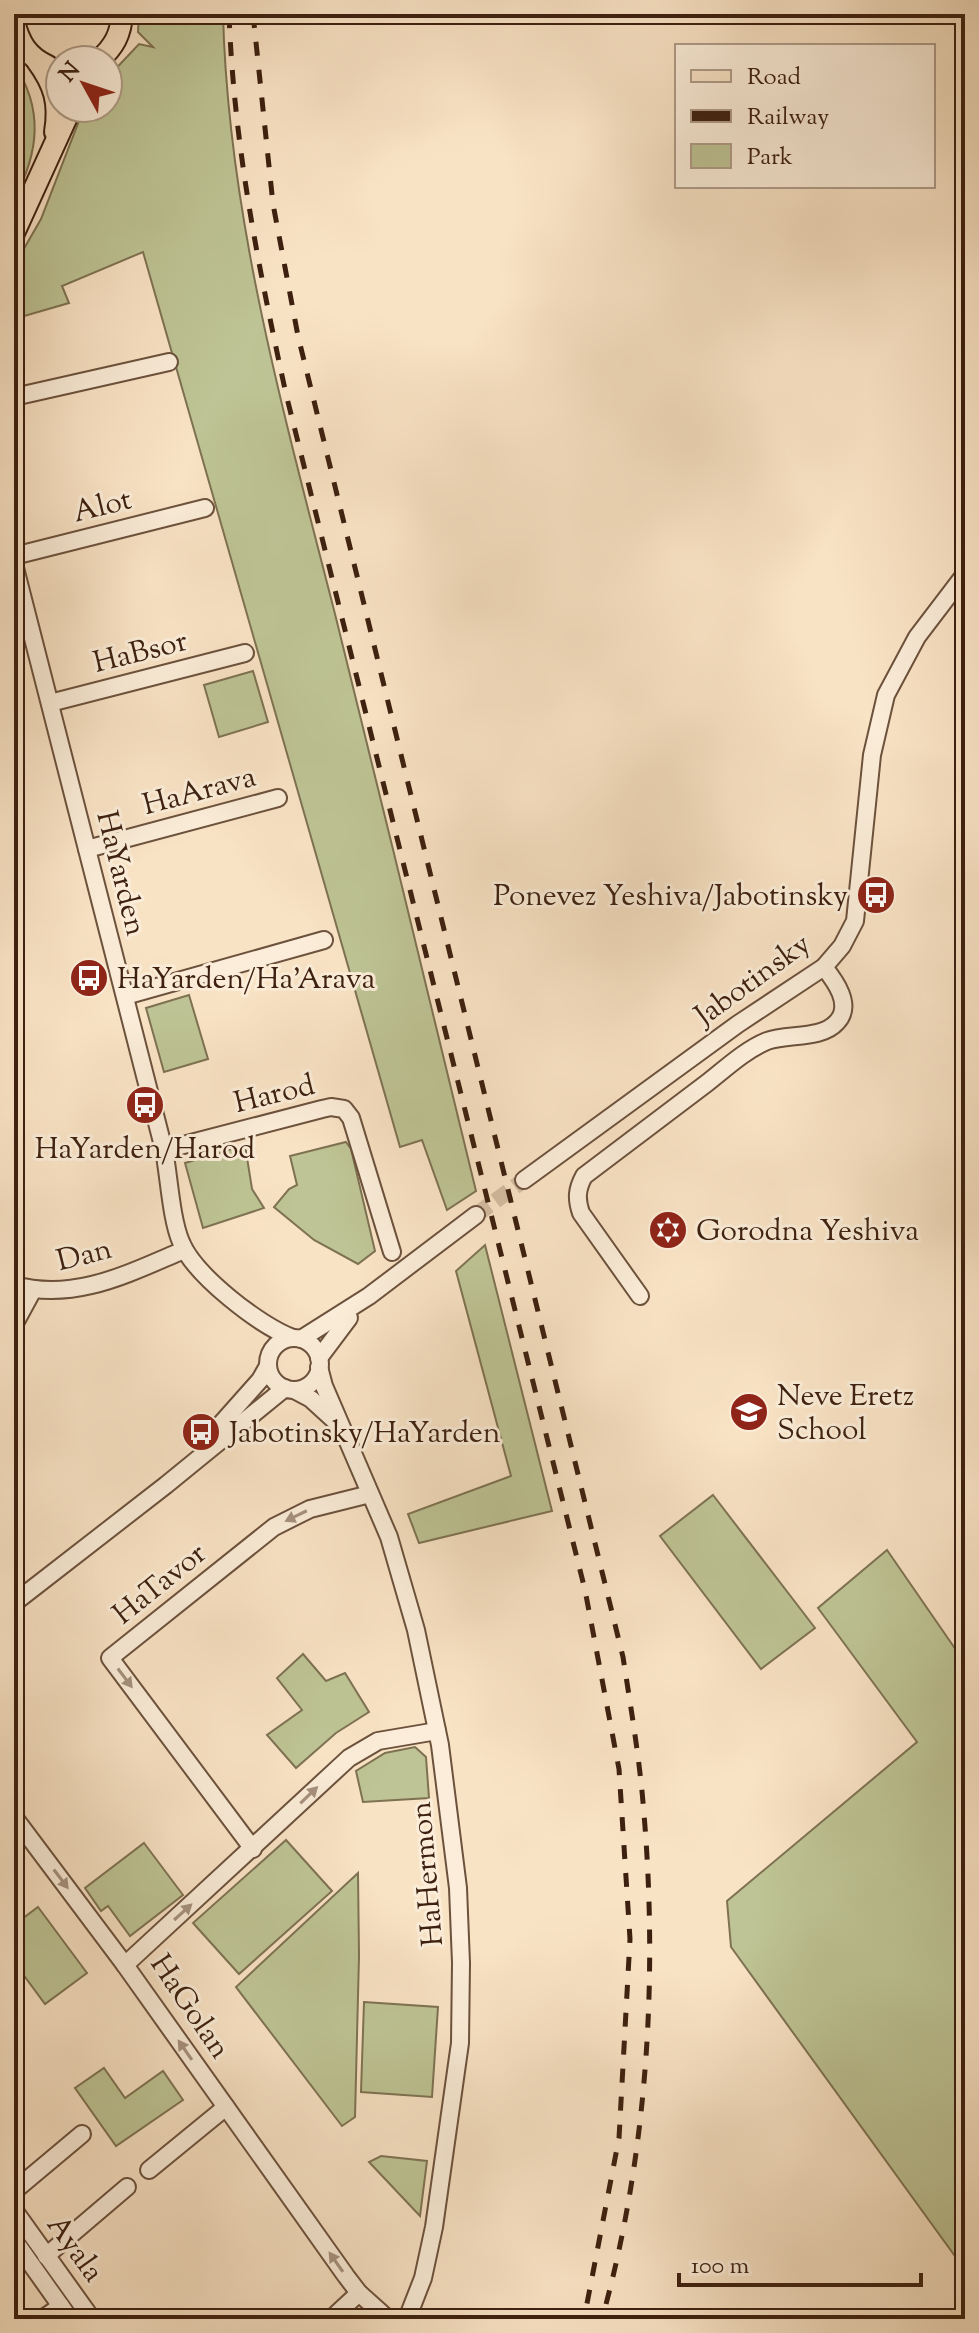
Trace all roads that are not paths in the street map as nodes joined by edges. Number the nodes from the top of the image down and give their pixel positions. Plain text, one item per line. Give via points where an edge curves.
1 (122, 14) edge
2 (15, 24) edge
3 (112, 44) edge
4 (37, 61) junction
5 (44, 63) edge
6 (64, 124) edge
7 (45, 166) junction
8 (14, 233) edge
9 (169, 362) dead end
10 (14, 397) edge
11 (205, 508) dead end
12 (14, 556) edge
13 (14, 564) edge
14 (965, 574) edge
15 (245, 653) dead end
16 (50, 703) junction
17 (278, 798) dead end
18 (87, 849) junction
19 (324, 940) dead end
20 (824, 967) junction
21 (125, 996) junction
22 (164, 1150) junction
23 (524, 1180) tunnel mouth
24 (476, 1215) tunnel mouth
25 (184, 1250) junction
26 (392, 1252) dead end
27 (14, 1285) edge
28 (33, 1290) junction
29 (369, 1296) junction
30 (640, 1296) dead end
31 (247, 1314) junction
32 (14, 1325) edge
33 (297, 1339) junction
34 (269, 1360) junction
35 (319, 1362) junction
36 (289, 1389) junction
37 (346, 1433) junction
38 (166, 1485) junction
39 (370, 1494) junction
40 (14, 1603) edge
41 (437, 1731) junction
42 (14, 1817) edge
43 (253, 1849) junction
44 (125, 1965) junction
45 (226, 2107) junction
46 (82, 2134) dead end
47 (149, 2170) dead end
48 (127, 2187) dead end
49 (14, 2191) edge
50 (14, 2210) edge
51 (14, 2240) edge
52 (46, 2256) junction
53 (359, 2293) junction
54 (66, 2312) edge
55 (42, 2319) edge
56 (92, 2319) edge
57 (331, 2319) edge
58 (388, 2319) edge
59 (407, 2319) edge

1 - 3 main road via 120,33
2 - 4 main road via 26,51
4 - 5 main road
4 - 7 main road via 52,81 57,101 54,142
6 - 7 main road
7 - 8 main road
9 - 10 street
11 - 12 street, Alot
13 - 16 street, HaYarden
14 - 20 street, Jabotinsky via 917,637 886,695 872,755 855,921
15 - 16 street, HaBsor
16 - 18 street, HaYarden
17 - 18 street, HaArava
18 - 21 street, HaYarden
19 - 21 street
20 - 23 street, Jabotinsky via 693,1055
20 - 30 street via 842,995 836,1024 765,1042 584,1176 578,1187 581,1213
21 - 22 street, HaYarden
22 - 25 street, HaYarden
22 - 26 street, Harod via 322,1109 344,1109
24 - 29 street
25 - 28 street, Dan via 105,1282 57,1292
25 - 31 street
27 - 28 street
28 - 32 street, Dan
29 - 33 street
29 - 35 street via 340,1327
31 - 33 street
31 - 34 street via 262,1335
33 - 34 street via 279,1343
33 - 35 street via 316,1350
34 - 36 street via 273,1380
34 - 38 street via 249,1394
35 - 36 street via 314,1381
35 - 37 street, HaHermon
36 - 37 street, HaHermon via 311,1399
36 - 38 street
37 - 39 street, HaHermon
38 - 40 street
39 - 41 street, HaHermon via 389,1537 416,1630
39 -> 43 street, HaTavor via 310,1509 274,1527 110,1658
43 -> 41 street, HaGolan via 349,1758 378,1741
41 - 59 street, HaHermon via 458,1888 460,2043 434,2227
42 -> 44 street
44 -> 43 street, HaGolan
45 -> 44 street, HaGolan
45 - 47 street
53 -> 45 street, HaGolan
46 - 49 street
48 - 52 street
50 - 52 street, Ayala
51 - 54 street, Ayala
52 - 56 street, Ayala
53 - 57 street
53 - 58 street, HaGolan
54 - 55 street

